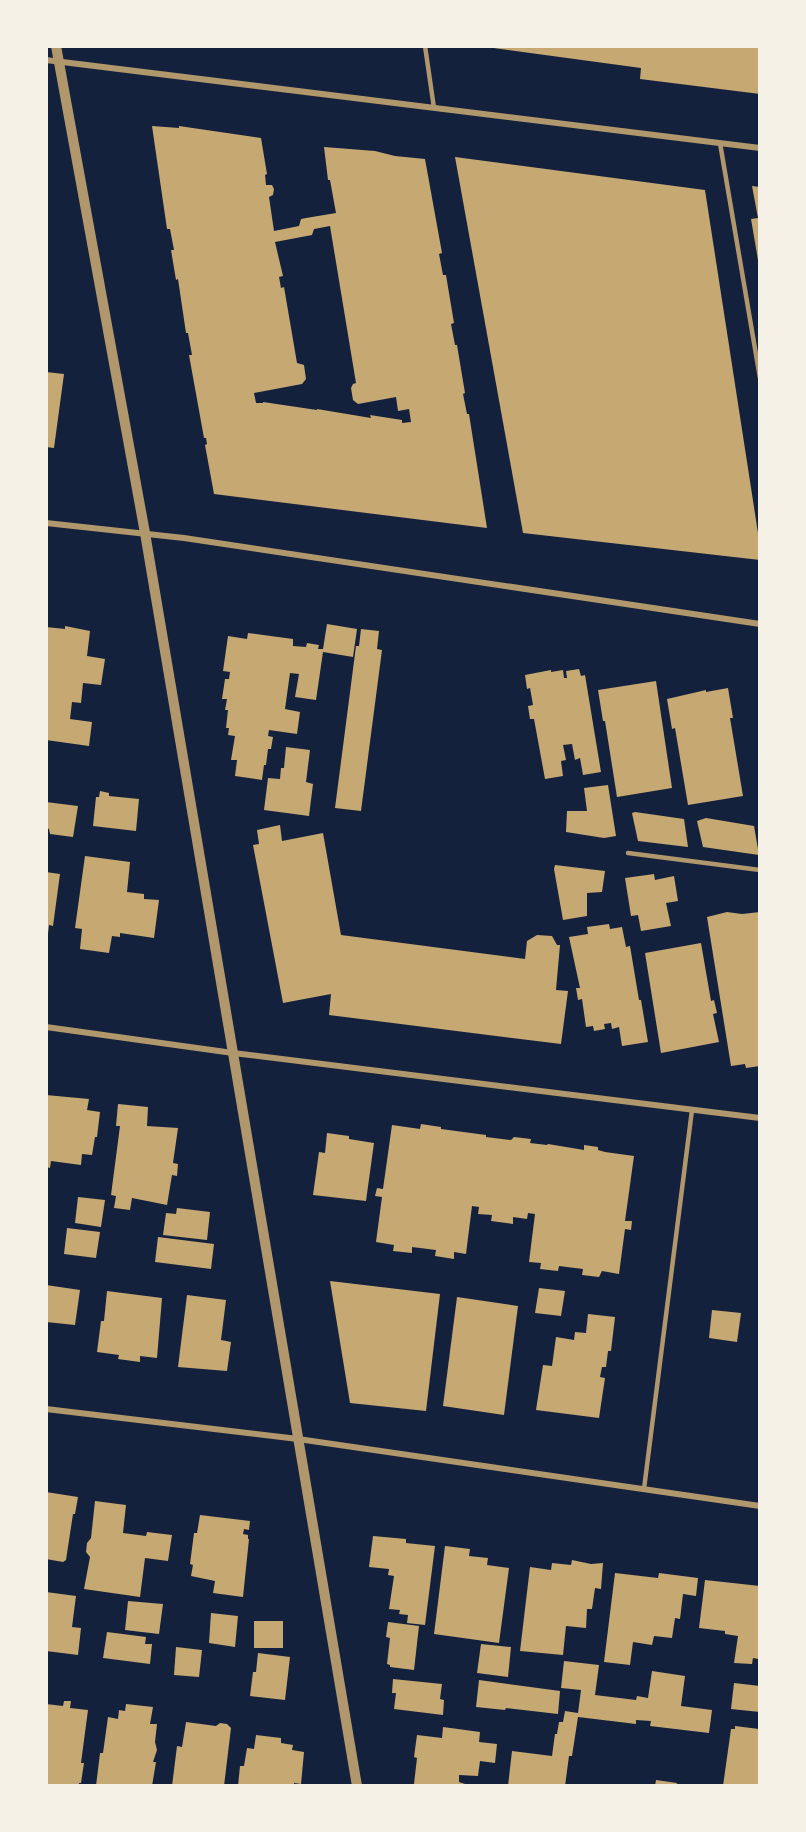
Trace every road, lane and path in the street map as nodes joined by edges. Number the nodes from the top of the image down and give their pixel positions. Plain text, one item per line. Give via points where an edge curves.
1 (56, 46) edge
2 (425, 46) edge
3 (46, 60) edge
4 (58, 62) junction
5 (434, 108) junction
6 (720, 143) junction
7 (759, 148) edge
8 (759, 378) edge
9 (46, 523) edge
10 (145, 533) junction
11 (759, 624) edge
12 (628, 853) dead end
13 (759, 870) edge
14 (46, 1027) edge
15 (233, 1053) junction
16 (692, 1110) junction
17 (759, 1118) edge
18 (46, 1409) edge
19 (298, 1440) junction
20 (645, 1490) junction
21 (759, 1506) edge
22 (357, 1785) edge

1 - 4 street
2 - 5 lane
3 - 4 street
4 - 5 street
4 - 10 street
5 - 6 street
6 - 7 street
6 - 8 lane
9 - 10 street
10 - 11 street
10 - 15 street
12 - 13 lane
14 - 15 street
15 - 16 street
15 - 19 street
16 - 17 street
16 - 20 lane
18 - 19 street
19 - 20 street
19 - 22 street
20 - 21 street

